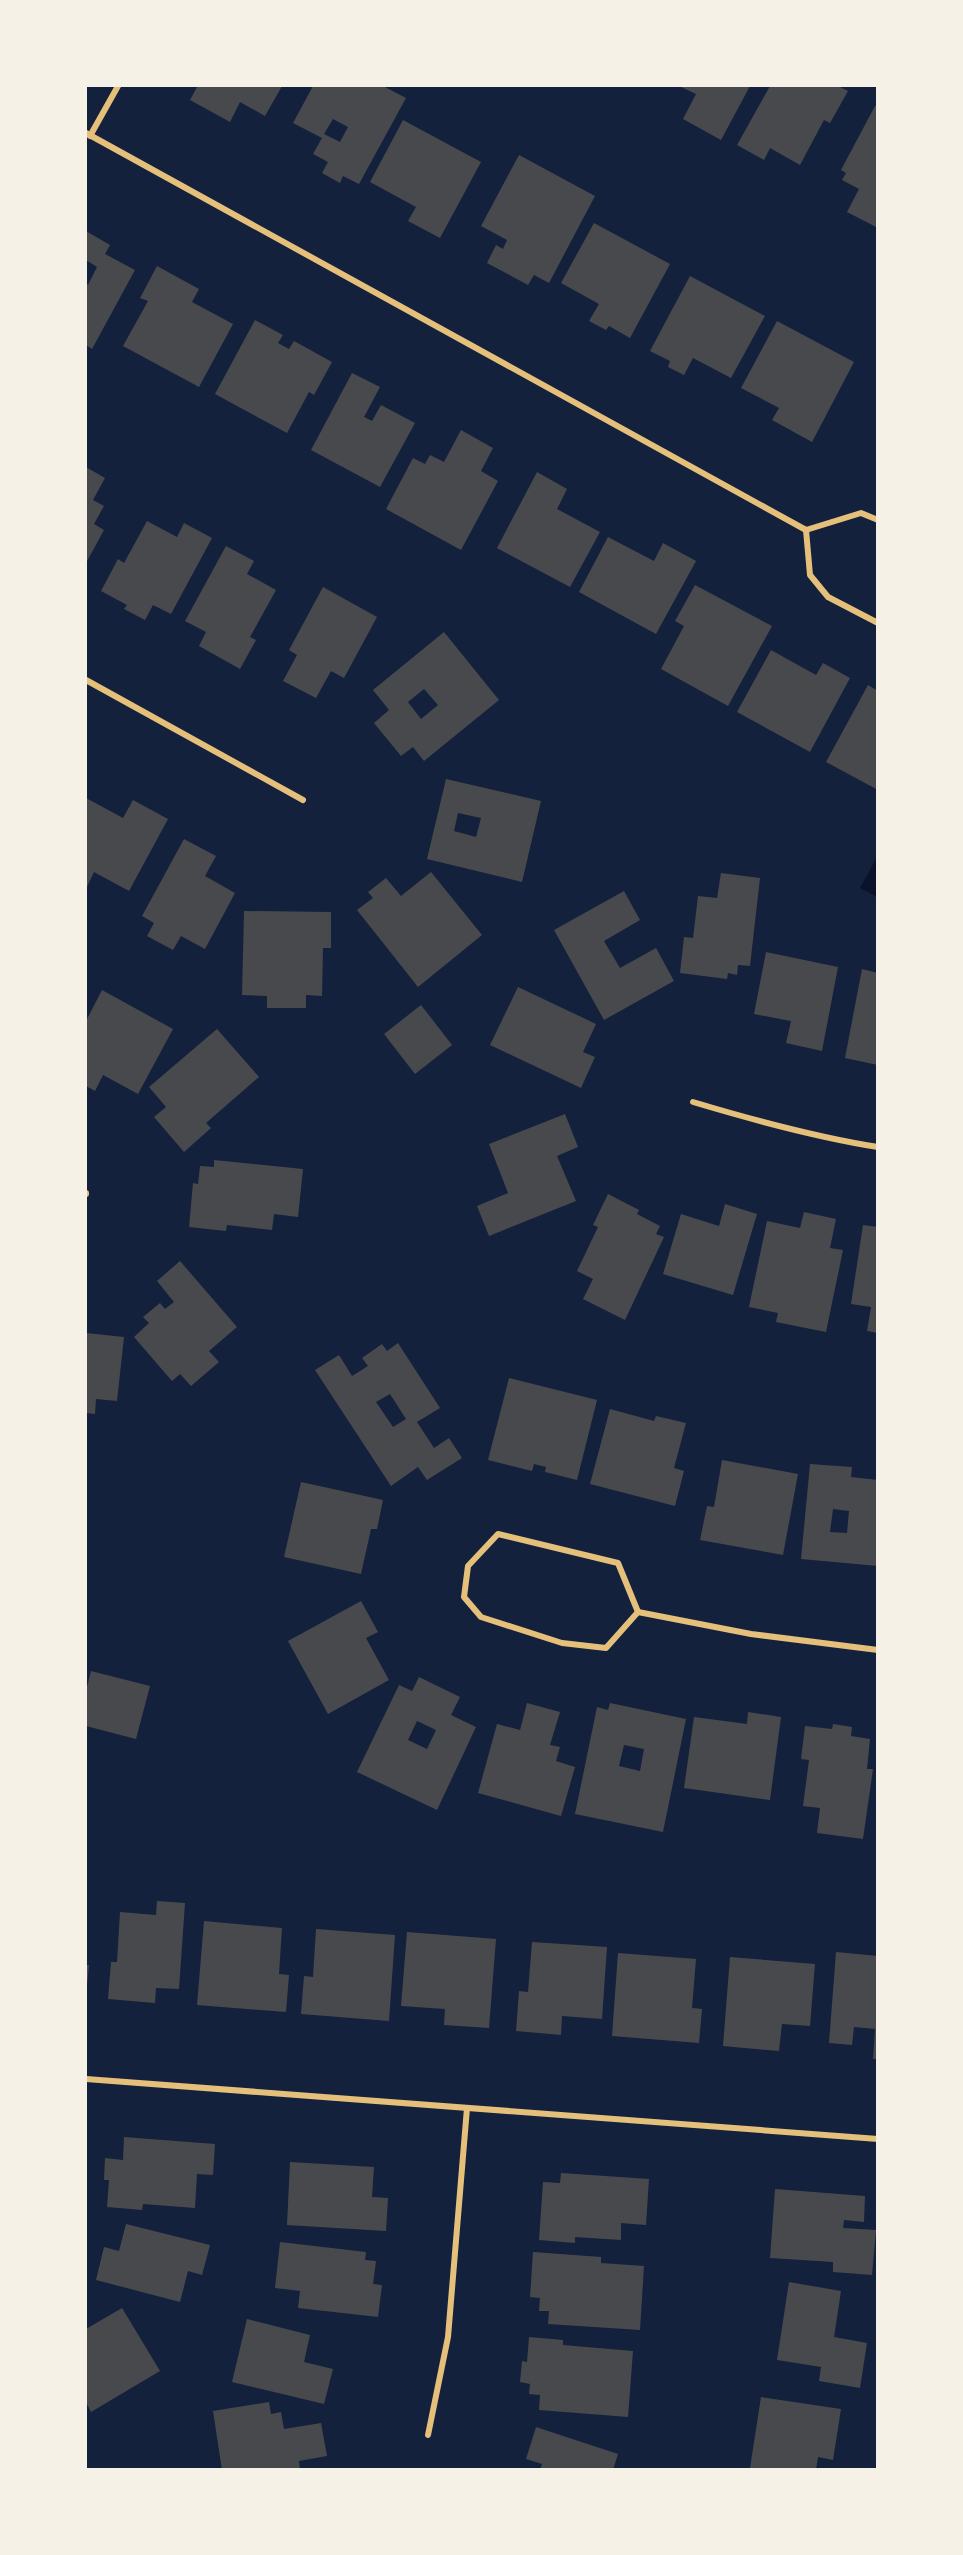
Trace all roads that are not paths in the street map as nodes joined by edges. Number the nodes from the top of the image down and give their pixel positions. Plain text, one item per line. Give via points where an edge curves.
1 (118, 86) edge
2 (88, 134) edge
3 (878, 520) edge
4 (806, 530) junction
5 (878, 623) edge
6 (86, 680) edge
7 (303, 800) dead end
8 (693, 1102) dead end
9 (878, 1147) edge
10 (638, 1612) junction
11 (878, 1650) edge
12 (86, 2079) edge
13 (467, 2108) junction
14 (878, 2139) edge
15 (428, 2435) dead end

1 - 2 street
2 - 4 street
3 - 4 street via 861,513
4 - 5 street via 810,575 828,597
6 - 7 street
8 - 9 street via 793,1130
10 - 10 street via 618,1563 498,1534 468,1566 464,1597 480,1617 562,1643 606,1648
10 - 11 street via 751,1634
12 - 13 street
13 - 14 street
13 - 15 street via 448,2337

